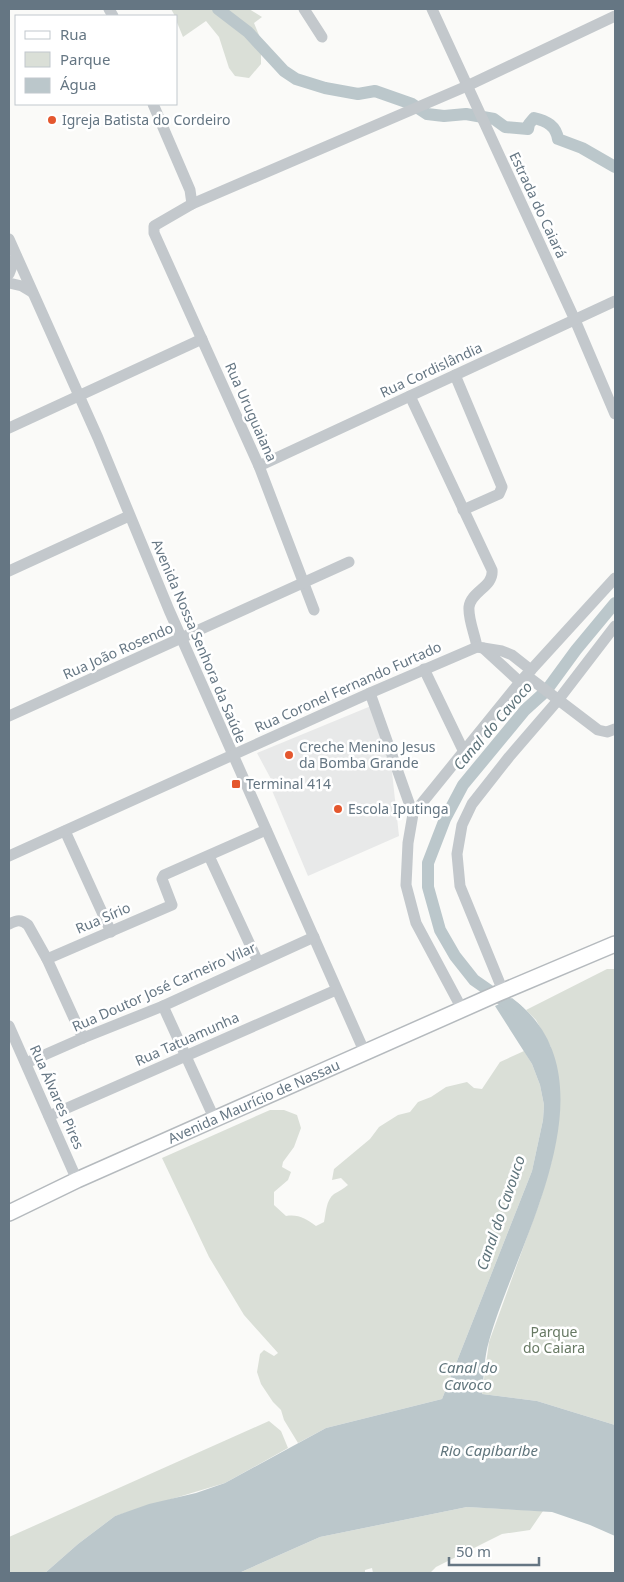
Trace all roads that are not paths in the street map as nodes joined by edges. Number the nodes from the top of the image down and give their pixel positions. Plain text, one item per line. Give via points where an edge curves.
1 (304, 9) edge
2 (432, 9) edge
3 (615, 16) edge
4 (322, 37) dead end
5 (467, 86) junction
6 (153, 105) edge
7 (192, 204) junction
8 (9, 239) edge
9 (16, 256) junction
10 (9, 274) edge
11 (9, 283) edge
12 (32, 292) junction
13 (615, 301) edge
14 (575, 320) junction
15 (202, 340) junction
16 (455, 375) junction
17 (79, 396) junction
18 (410, 396) junction
19 (615, 414) edge
20 (9, 428) edge
21 (259, 466) junction
22 (463, 510) junction
23 (129, 516) junction
24 (349, 562) dead end
25 (9, 571) edge
26 (615, 578) edge
27 (304, 582) junction
28 (314, 610) dead end
29 (615, 626) edge
30 (181, 639) junction
31 (480, 648) junction
32 (424, 669) junction
33 (527, 676) junction
34 (370, 693) junction
35 (557, 698) junction
36 (9, 716) edge
37 (615, 729) edge
38 (464, 752) junction
39 (233, 755) junction
40 (414, 814) junction
41 (266, 830) junction
42 (65, 831) junction
43 (9, 856) edge
44 (209, 856) junction
45 (9, 924) edge
46 (110, 932) junction
47 (314, 937) junction
48 (615, 944) edge
49 (47, 958) junction
50 (258, 962) junction
51 (336, 990) junction
52 (501, 992) junction
53 (163, 1006) junction
54 (465, 1008) junction
55 (9, 1026) edge
56 (83, 1038) junction
57 (365, 1053) junction
58 (186, 1057) junction
59 (26, 1063) junction
60 (49, 1116) junction
61 (214, 1120) junction
62 (77, 1180) junction
63 (9, 1213) edge

1 - 4 street
2 - 5 street, Estrada do Caiará
3 - 5 street
5 - 7 street
5 - 14 street, Estrada do Caiará
6 - 7 street via 190,190
7 - 15 street, Rua Uruguaiana via 153,229
8 - 9 street, Avenida Nossa Senhora da Saúde
9 - 10 street
9 - 12 street, Avenida Nossa Senhora da Saúde
11 - 12 street
12 - 17 street, Avenida Nossa Senhora da Saúde
13 - 14 street, Rua Cordislândia
14 - 16 street, Rua Cordislândia
14 - 19 street, Estrada do Caiará
15 - 17 street
15 - 21 street, Rua Uruguaiana
16 - 18 street, Rua Cordislândia
16 - 22 street via 502,487 499,494
17 - 20 street
17 - 23 street, Avenida Nossa Senhora da Saúde
18 - 21 street, Rua Cordislândia
18 - 22 street
21 - 27 street, Rua Uruguaiana
22 - 31 street via 493,577 469,606
23 - 25 street
23 - 30 street, Avenida Nossa Senhora da Saúde
24 - 27 street, Rua João Rosendo
26 - 33 street
27 - 28 street, Rua Uruguaiana
27 - 30 street, Rua João Rosendo
29 - 35 street
30 - 36 street, Rua João Rosendo
30 - 39 street, Avenida Nossa Senhora da Saúde
31 - 32 street, Rua Coronel Fernando Furtado
31 - 33 street
31 - 33 street via 512,655
32 - 34 street, Rua Coronel Fernando Furtado
32 - 38 street
33 - 35 street
33 - 38 street
34 - 39 street, Rua Coronel Fernando Furtado
34 - 40 street
35 - 37 street via 598,730 607,732
35 - 52 street via 472,804 462,826 458,854 460,886
38 - 40 street
39 - 41 street, Avenida Nossa Senhora da Saúde
39 - 42 street, Rua Coronel Fernando Furtado
40 - 54 street via 408,843 406,885 416,923
41 - 44 street
41 - 47 street, Avenida Nossa Senhora da Saúde
42 - 43 street, Rua Coronel Fernando Furtado
42 - 46 street
44 - 46 street, Rua Sírio via 162,877 172,905
44 - 50 street
45 - 49 street via 18,920 28,924
46 - 49 street, Rua Sírio
47 - 50 street, Rua Doutor José Carneiro Vilar
47 - 51 street, Avenida Nossa Senhora da Saúde
48 - 52 main road, Avenida Maurício de Nassau
49 - 56 street
50 - 53 street, Rua Doutor José Carneiro Vilar
51 - 57 street, Avenida Nossa Senhora da Saúde
51 - 58 street, Rua Tatuamunha
52 - 54 main road, Avenida Maurício de Nassau
53 - 56 street, Rua Doutor José Carneiro Vilar
53 - 58 street
54 - 57 main road, Avenida Maurício de Nassau
55 - 59 street, Rua Álvares Pires
56 - 59 street, Rua Doutor José Carneiro Vilar
57 - 61 main road, Avenida Maurício de Nassau
58 - 60 street, Rua Tatuamunha
58 - 61 street
59 - 60 street, Rua Álvares Pires
60 - 62 street, Rua Álvares Pires
61 - 62 main road, Avenida Maurício de Nassau
62 - 63 main road, Avenida Maurício de Nassau

